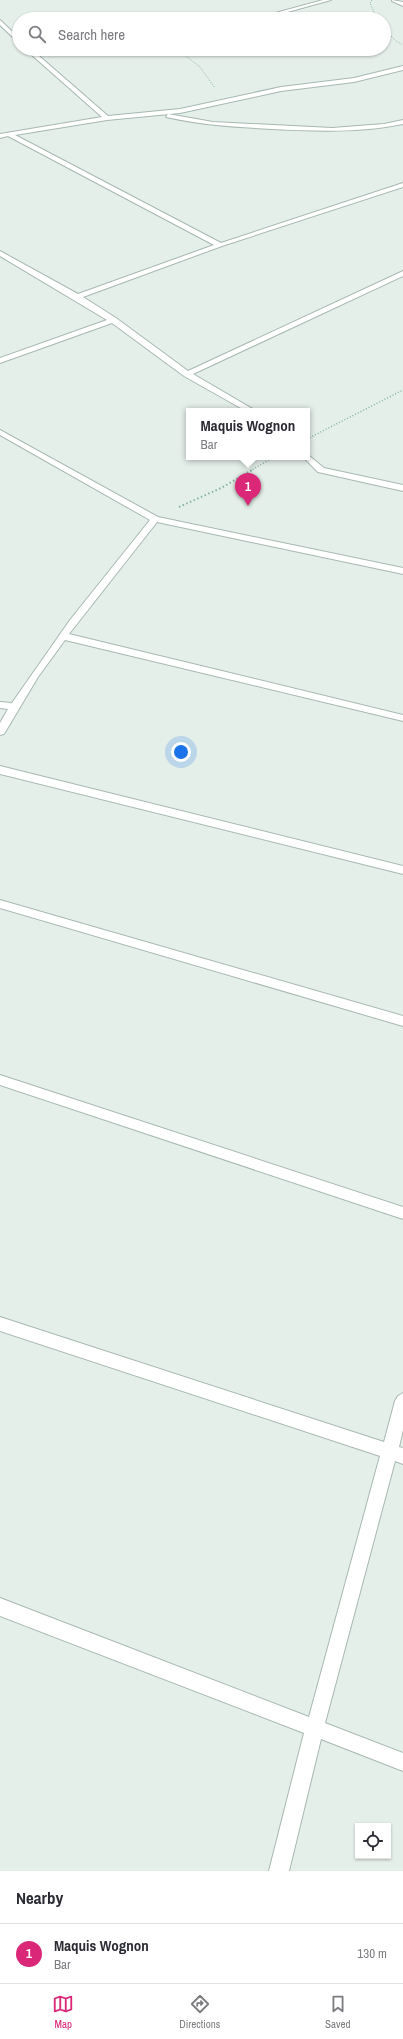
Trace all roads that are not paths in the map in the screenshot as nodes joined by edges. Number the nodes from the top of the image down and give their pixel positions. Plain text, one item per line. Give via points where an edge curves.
1 (328, 0) edge
2 (394, 0) edge
3 (403, 4) edge
4 (283, 12) edge
5 (0, 22) edge
6 (12, 34) edge
7 (36, 56) edge
8 (403, 68) edge
9 (152, 114) junction
10 (107, 118) junction
11 (403, 122) edge
12 (10, 135) junction
13 (0, 136) edge
14 (403, 185) edge
15 (220, 245) junction
16 (0, 253) edge
17 (403, 273) edge
18 (77, 297) junction
19 (113, 320) junction
20 (0, 361) edge
21 (187, 374) junction
22 (247, 408) edge
23 (0, 432) edge
24 (310, 460) edge
25 (403, 488) edge
26 (155, 518) junction
27 (403, 571) edge
28 (63, 636) junction
29 (0, 705) edge
30 (14, 707) junction
31 (403, 718) edge
32 (0, 732) edge
33 (0, 770) edge
34 (403, 870) edge
35 (0, 904) edge
36 (403, 1021) edge
37 (0, 1080) edge
38 (403, 1213) edge
39 (0, 1324) edge
40 (403, 1401) edge
41 (396, 1454) edge
42 (0, 1607) edge
43 (315, 1727) junction
44 (403, 1762) edge
45 (279, 1871) edge

1 - 4 street
2 - 3 street
5 - 6 street
7 - 10 street
8 - 9 street via 354,80 281,88 180,111
9 - 10 street
9 - 11 street via 213,124 332,130
10 - 12 street
12 - 13 street
12 - 15 street
14 - 15 street
15 - 18 street
16 - 18 street
17 - 21 street
18 - 19 street
19 - 20 street
19 - 21 street
21 - 22 street
23 - 26 street
24 - 25 street via 321,470
26 - 27 street
26 - 28 street
28 - 30 street
28 - 31 street
29 - 30 street
30 - 32 street
33 - 34 street
35 - 36 street
37 - 38 street
39 - 41 street
40 - 41 street
41 - 43 street
42 - 43 street
43 - 44 street
43 - 45 street

